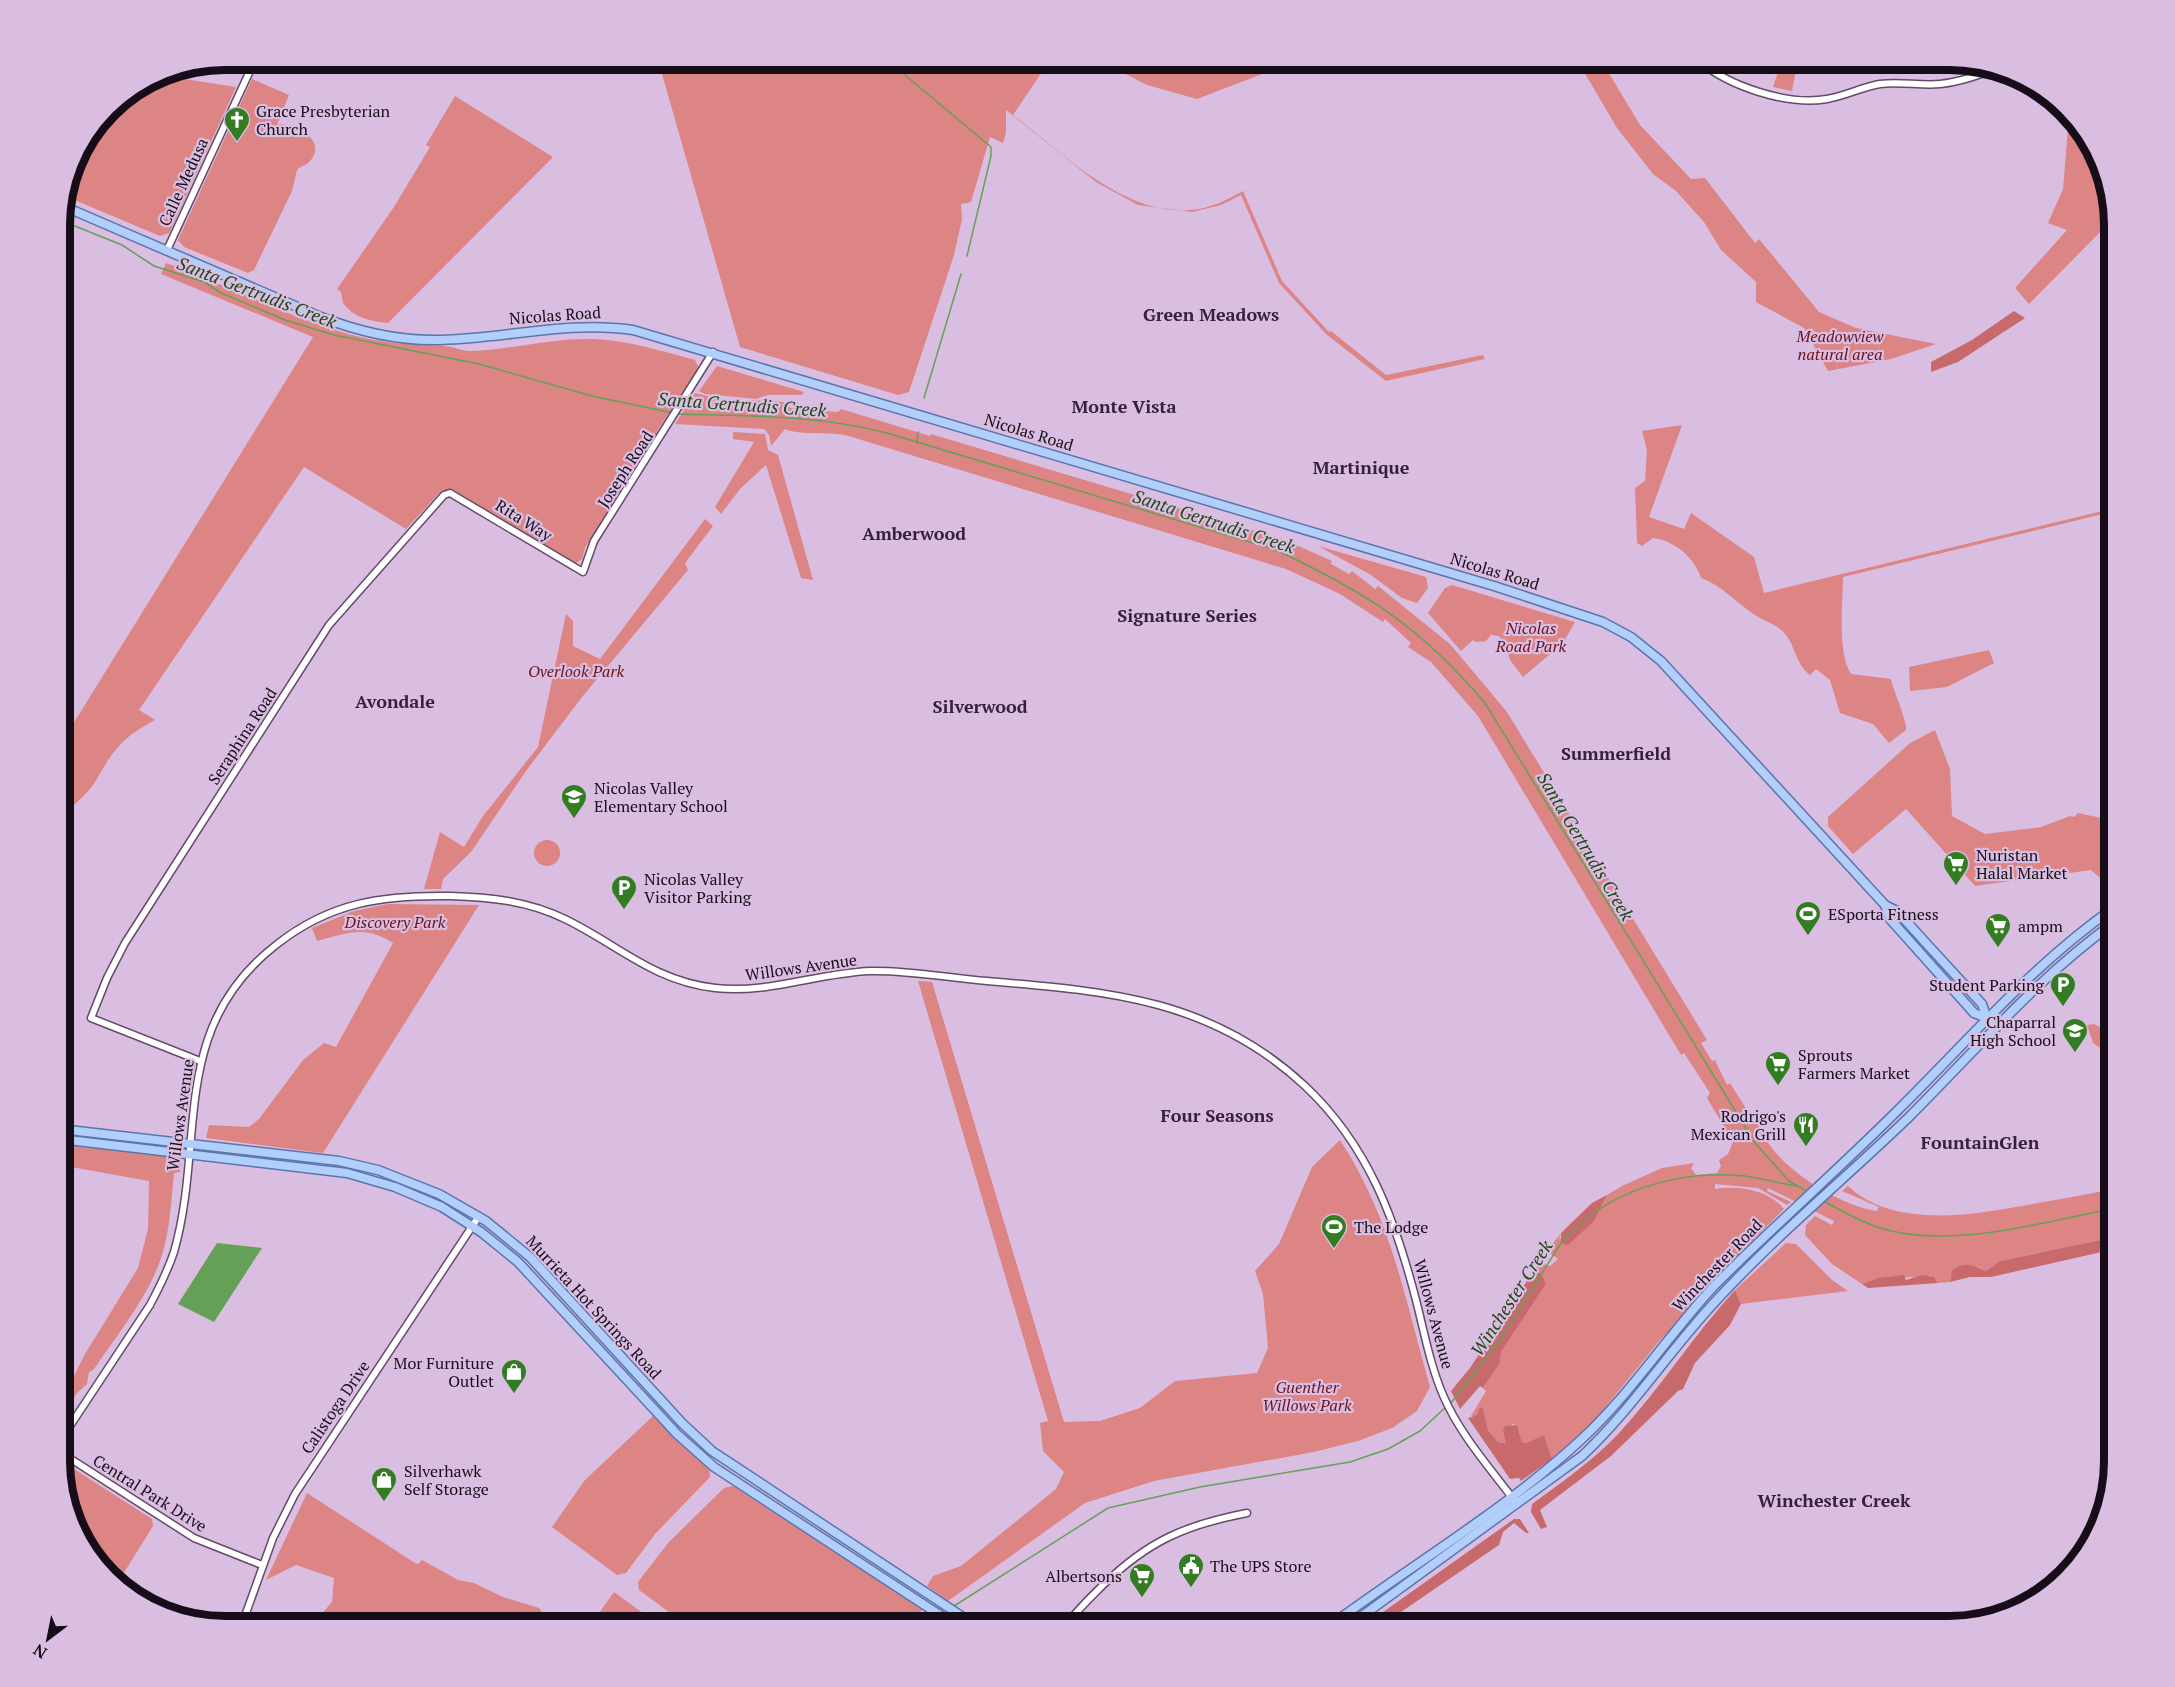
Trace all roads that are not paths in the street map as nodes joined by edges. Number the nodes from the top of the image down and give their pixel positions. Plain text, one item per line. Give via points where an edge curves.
1 (1712, 70) edge
2 (250, 71) edge
3 (1982, 74) edge
4 (72, 210) edge
5 (166, 250) junction
6 (713, 352) junction
7 (450, 493) joint
8 (583, 572) joint
9 (2104, 915) edge
10 (2104, 931) edge
11 (1987, 1018) junction
12 (1996, 1028) junction
13 (200, 1061) junction
14 (71, 1130) edge
15 (71, 1140) edge
16 (189, 1143) junction
17 (188, 1154) junction
18 (479, 1216) junction
19 (473, 1226) junction
20 (71, 1424) edge
21 (71, 1459) edge
22 (1511, 1496) junction
23 (1518, 1505) junction
24 (1247, 1512) dead end
25 (262, 1565) junction
26 (245, 1616) edge
27 (941, 1616) edge
28 (961, 1616) edge
29 (1075, 1616) edge
30 (1343, 1616) edge
31 (1362, 1616) edge

1 - 3 street via 1725,79 1807,101 1881,84 1957,82
2 - 5 street, Calle Medusa
4 - 5 main road, Nicolas Road
5 - 6 main road, Nicolas Road via 329,320 373,333 442,340 610,326
6 - 8 street, Joseph Road via 594,542
6 - 11 main road, Nicolas Road via 1603,622 1631,638 1677,676 1885,905 1896,911 1982,1004
7 - 8 street, Rita Way
7 - 13 street, Seraphina Road via 444,495 329,625 125,943 107,978 91,1018
9 - 11 main road, Winchester Road via 2064,945
10 - 12 main road, Winchester Road via 2044,978
11 - 12 main road, Nicolas Road
11 - 22 main road, Winchester Road via 1691,1310 1607,1414 1559,1459
12 - 23 main road, Winchester Road via 1711,1306 1615,1423 1575,1462
13 - 16 street, Willows Avenue
13 - 22 street, Willows Avenue via 224,1004 245,974 269,951 305,924 332,911 389,897 476,897 527,905 571,922 648,968 714,988 772,988 836,974 877,971 1067,987 1147,1000 1197,1015 1254,1047 1305,1086 1345,1131 1371,1172 1393,1219 1443,1395
14 - 16 main road, Murrieta Hot Springs Road
15 - 17 main road, Murrieta Hot Springs Road
16 - 17 street, Willows Avenue
16 - 18 main road, Murrieta Hot Springs Road via 325,1159 378,1170 439,1194
17 - 19 main road, Murrieta Hot Springs Road via 375,1180 420,1197
17 - 20 street, Willows Avenue via 174,1251 162,1283
18 - 19 street, Calistoga Drive
18 - 28 main road, Murrieta Hot Springs Road via 530,1257 712,1451
19 - 25 street, Calistoga Drive via 295,1494
19 - 27 main road, Murrieta Hot Springs Road via 525,1269 698,1454 731,1480
21 - 25 street, Central Park Drive via 194,1538
22 - 23 street, Willows Avenue
22 - 30 main road, Winchester Road
23 - 31 main road, Winchester Road
24 - 29 street via 1192,1525 1145,1548
25 - 26 street, Calistoga Drive

